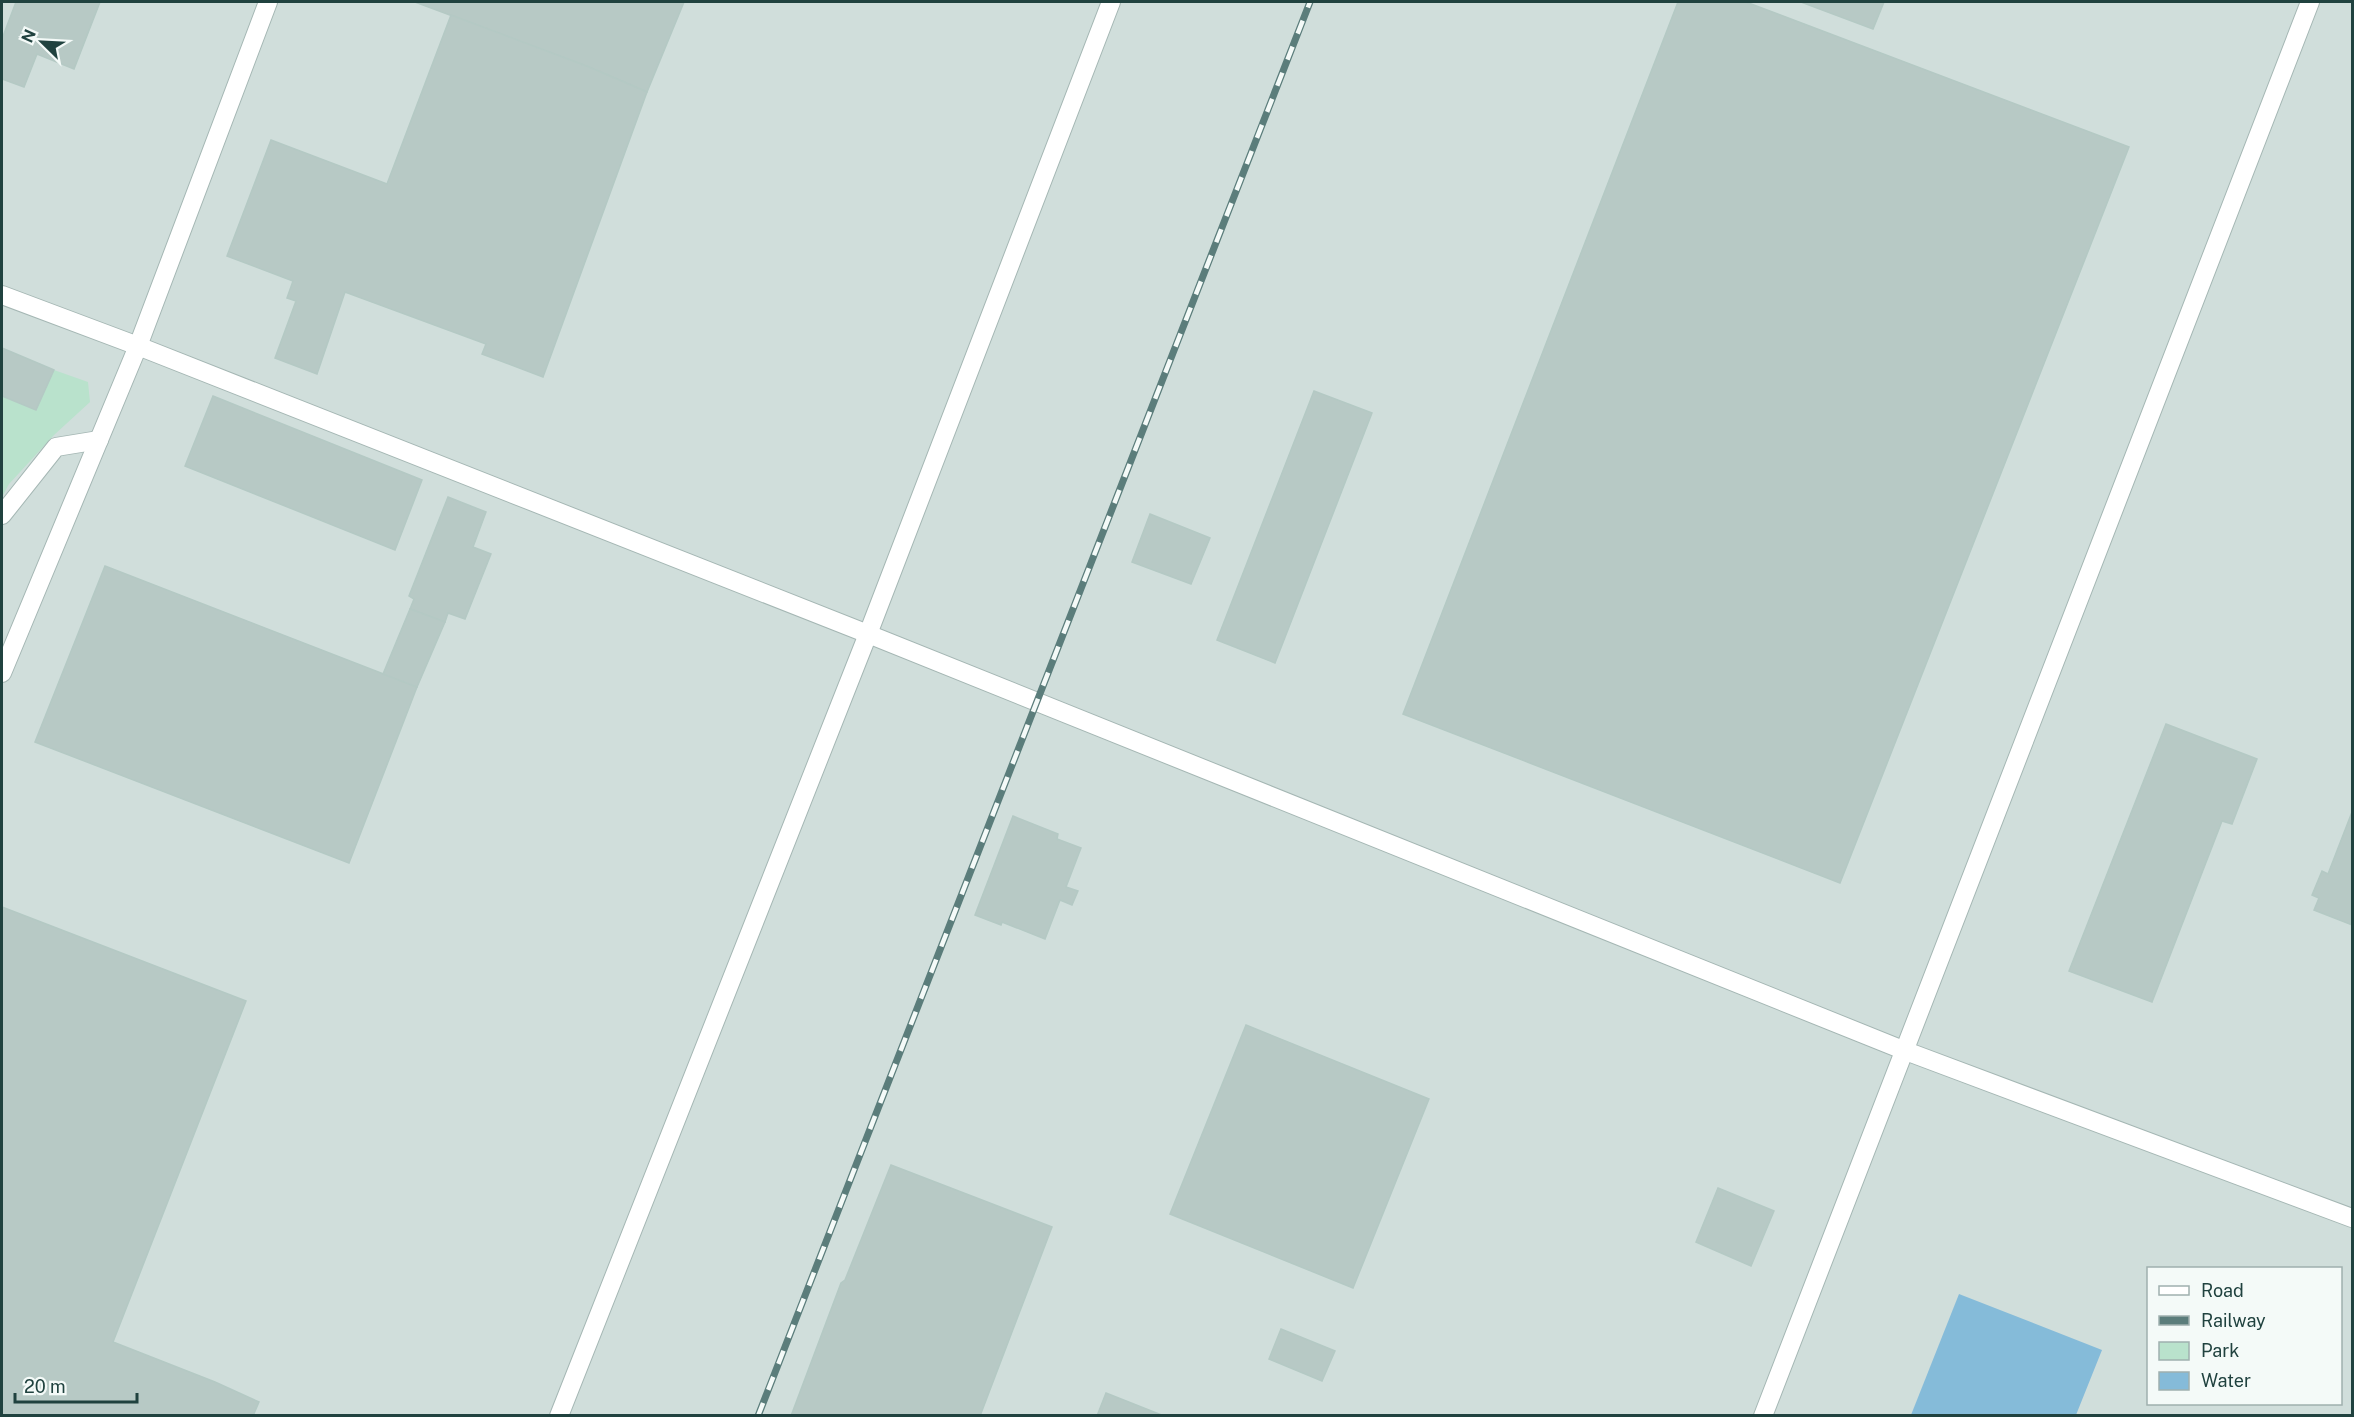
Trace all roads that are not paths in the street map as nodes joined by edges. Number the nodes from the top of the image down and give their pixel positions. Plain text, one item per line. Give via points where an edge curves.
1 (268, 2) edge
2 (1111, 2) edge
3 (2310, 2) edge
4 (2, 295) edge
5 (138, 346) junction
6 (99, 440) junction
7 (2, 515) edge
8 (868, 634) junction
9 (2, 673) edge
10 (1903, 1050) junction
11 (2352, 1218) edge
12 (560, 1416) edge
13 (1763, 1416) edge

1 - 5 lane
2 - 8 lane
3 - 10 lane
4 - 5 lane
5 - 6 lane
5 - 8 lane
6 - 7 lane via 56,447
6 - 9 lane
8 - 10 lane
8 - 12 lane
10 - 11 lane
10 - 13 lane

